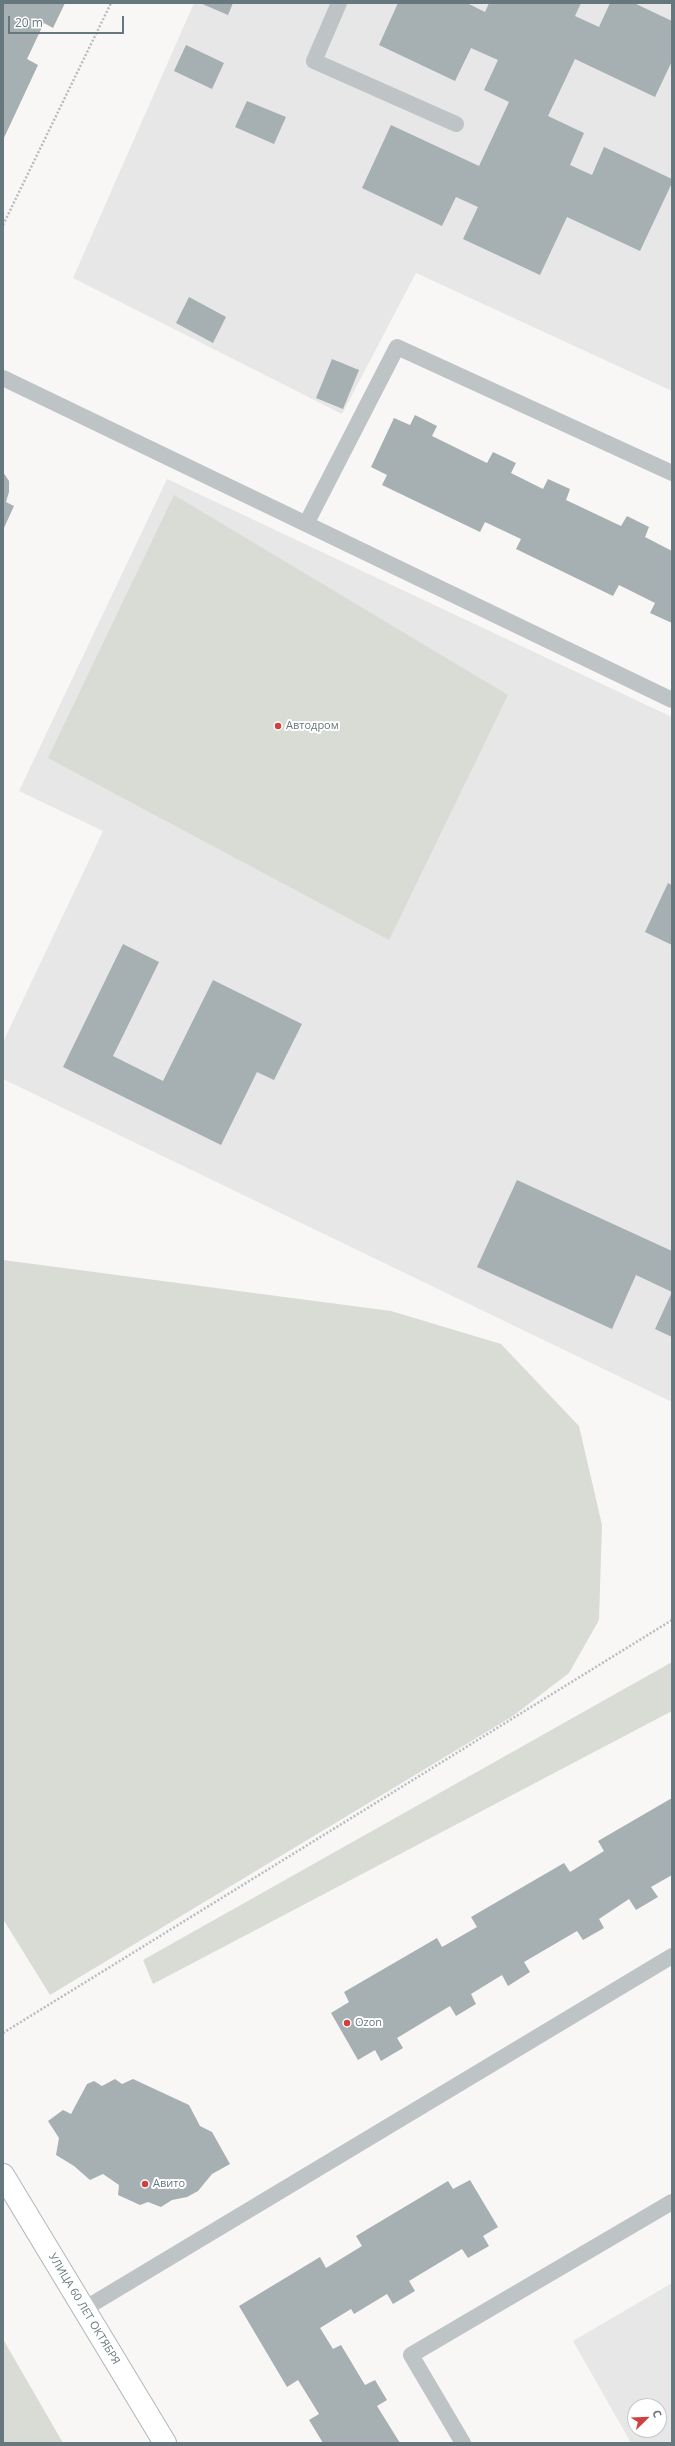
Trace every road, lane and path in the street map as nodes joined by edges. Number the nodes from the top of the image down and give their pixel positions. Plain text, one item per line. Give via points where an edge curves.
1 (111, 3) edge
2 (339, 3) edge
3 (456, 124) dead end
4 (3, 225) edge
5 (3, 378) edge
6 (672, 473) edge
7 (306, 524) junction
8 (672, 700) edge
9 (672, 1620) edge
10 (672, 1956) edge
11 (3, 2033) edge
12 (3, 2175) edge
13 (672, 2202) edge
14 (84, 2309) junction
15 (165, 2443) edge
16 (463, 2443) edge

1 - 4 path
2 - 3 lane via 314,61
5 - 7 lane
6 - 7 lane via 397,347
7 - 8 lane
9 - 11 path
10 - 14 lane
12 - 14 street, УЛИЦА 60 ЛЕТ ОКТЯБРЯ
13 - 16 lane via 411,2355
14 - 15 street, УЛИЦА 60 ЛЕТ ОКТЯБРЯ

